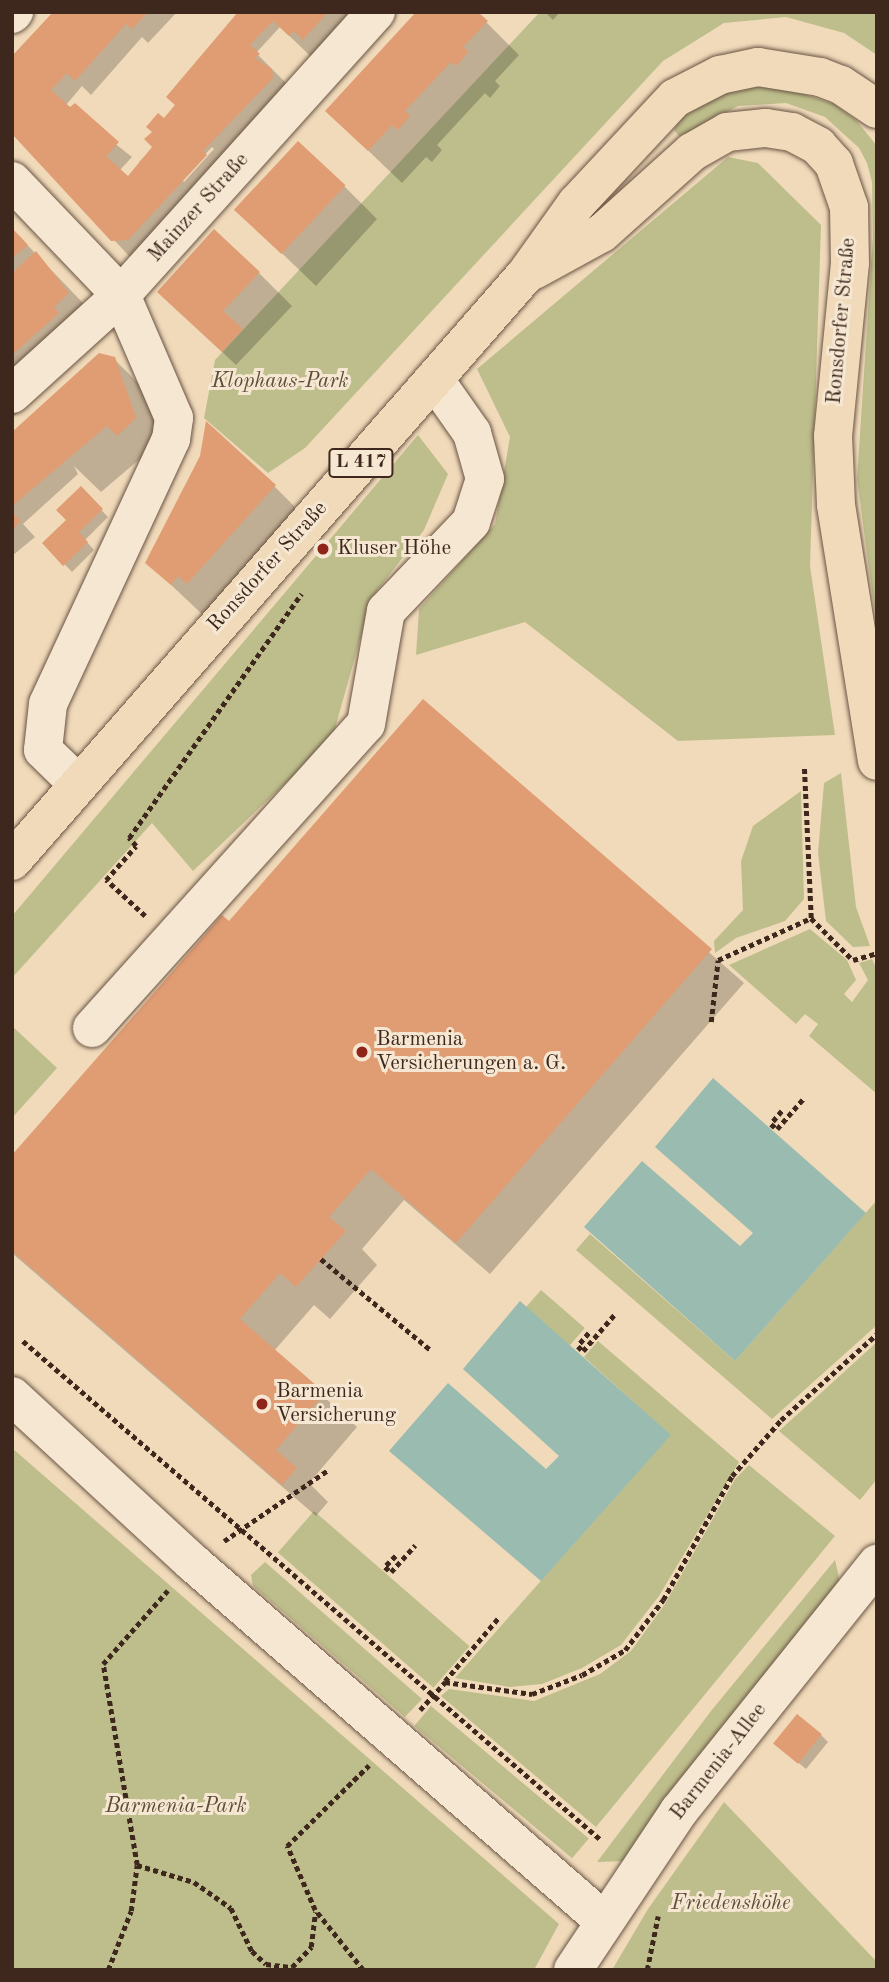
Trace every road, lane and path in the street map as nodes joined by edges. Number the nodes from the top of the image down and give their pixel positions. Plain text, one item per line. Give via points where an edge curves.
1 (376, 12) edge
2 (877, 109) edge
3 (12, 181) edge
4 (526, 274) junction
5 (121, 295) junction
6 (434, 379) junction
7 (12, 394) edge
8 (308, 584) dead end
9 (877, 761) edge
10 (804, 765) dead end
11 (78, 784) junction
12 (12, 862) edge
13 (811, 918) junction
14 (171, 941) junction
15 (877, 953) edge
16 (710, 1022) dead end
17 (92, 1028) dead end
18 (803, 1099) dead end
19 (782, 1111) dead end
20 (321, 1259) dead end
21 (614, 1315) dead end
22 (589, 1333) dead end
23 (877, 1334) edge
24 (23, 1341) dead end
25 (432, 1351) dead end
26 (12, 1396) edge
27 (328, 1470) dead end
28 (241, 1531) junction
29 (415, 1545) dead end
30 (396, 1556) dead end
31 (192, 1562) junction
32 (877, 1564) edge
33 (499, 1617) dead end
34 (445, 1682) junction
35 (432, 1698) junction
36 (395, 1738) junction
37 (600, 1840) dead end
38 (137, 1865) junction
39 (315, 1910) junction
40 (603, 1920) junction
41 (108, 1970) edge
42 (363, 1970) edge
43 (573, 1970) edge

1 - 5 street, Mainzer Straße
2 - 4 main road, Ronsdorfer Straße / L 417 via 841,85 795,70 758,67 698,83 656,115 576,204
3 - 5 street
4 - 6 main road, Ronsdorfer Straße / L 417
4 - 9 main road, Ronsdorfer Straße / L 417 via 603,233 692,152 727,132 766,128 792,132 818,146 834,164 849,207 850,262 833,436 836,505
5 - 7 street, Mainzer Straße
5 - 11 street via 174,418 171,439 48,704 43,750
6 - 11 main road, Ronsdorfer Straße / L 417
6 - 14 street via 472,432 485,479 471,522 386,611 366,724
8 - 14 path via 129,838 136,846 106,880
10 - 13 path
11 - 12 main road, Ronsdorfer Straße / L 417
13 - 15 path via 853,960
13 - 16 path via 718,960
14 - 17 street
18 - 19 path via 777,1129 771,1124
20 - 25 path
21 - 22 path via 583,1351 578,1346
23 - 34 path via 781,1420 732,1476 663,1600 625,1650 582,1675 532,1694
24 - 28 path
26 - 31 street
27 - 28 path
28 - 31 path
28 - 35 path
29 - 30 path via 391,1572 386,1567
31 - 36 street
31 - 38 path via 103,1664
32 - 40 street, Barmenia-Allee via 679,1811
33 - 34 path
34 - 35 path
35 - 36 path
35 - 37 path
36 - 39 path via 287,1846
36 - 40 street
38 - 39 path via 194,1882 230,1908 252,1951 266,1964 292,1967 311,1947
38 - 41 path via 131,1912
39 - 42 path
40 - 43 street, Barmenia-Allee

